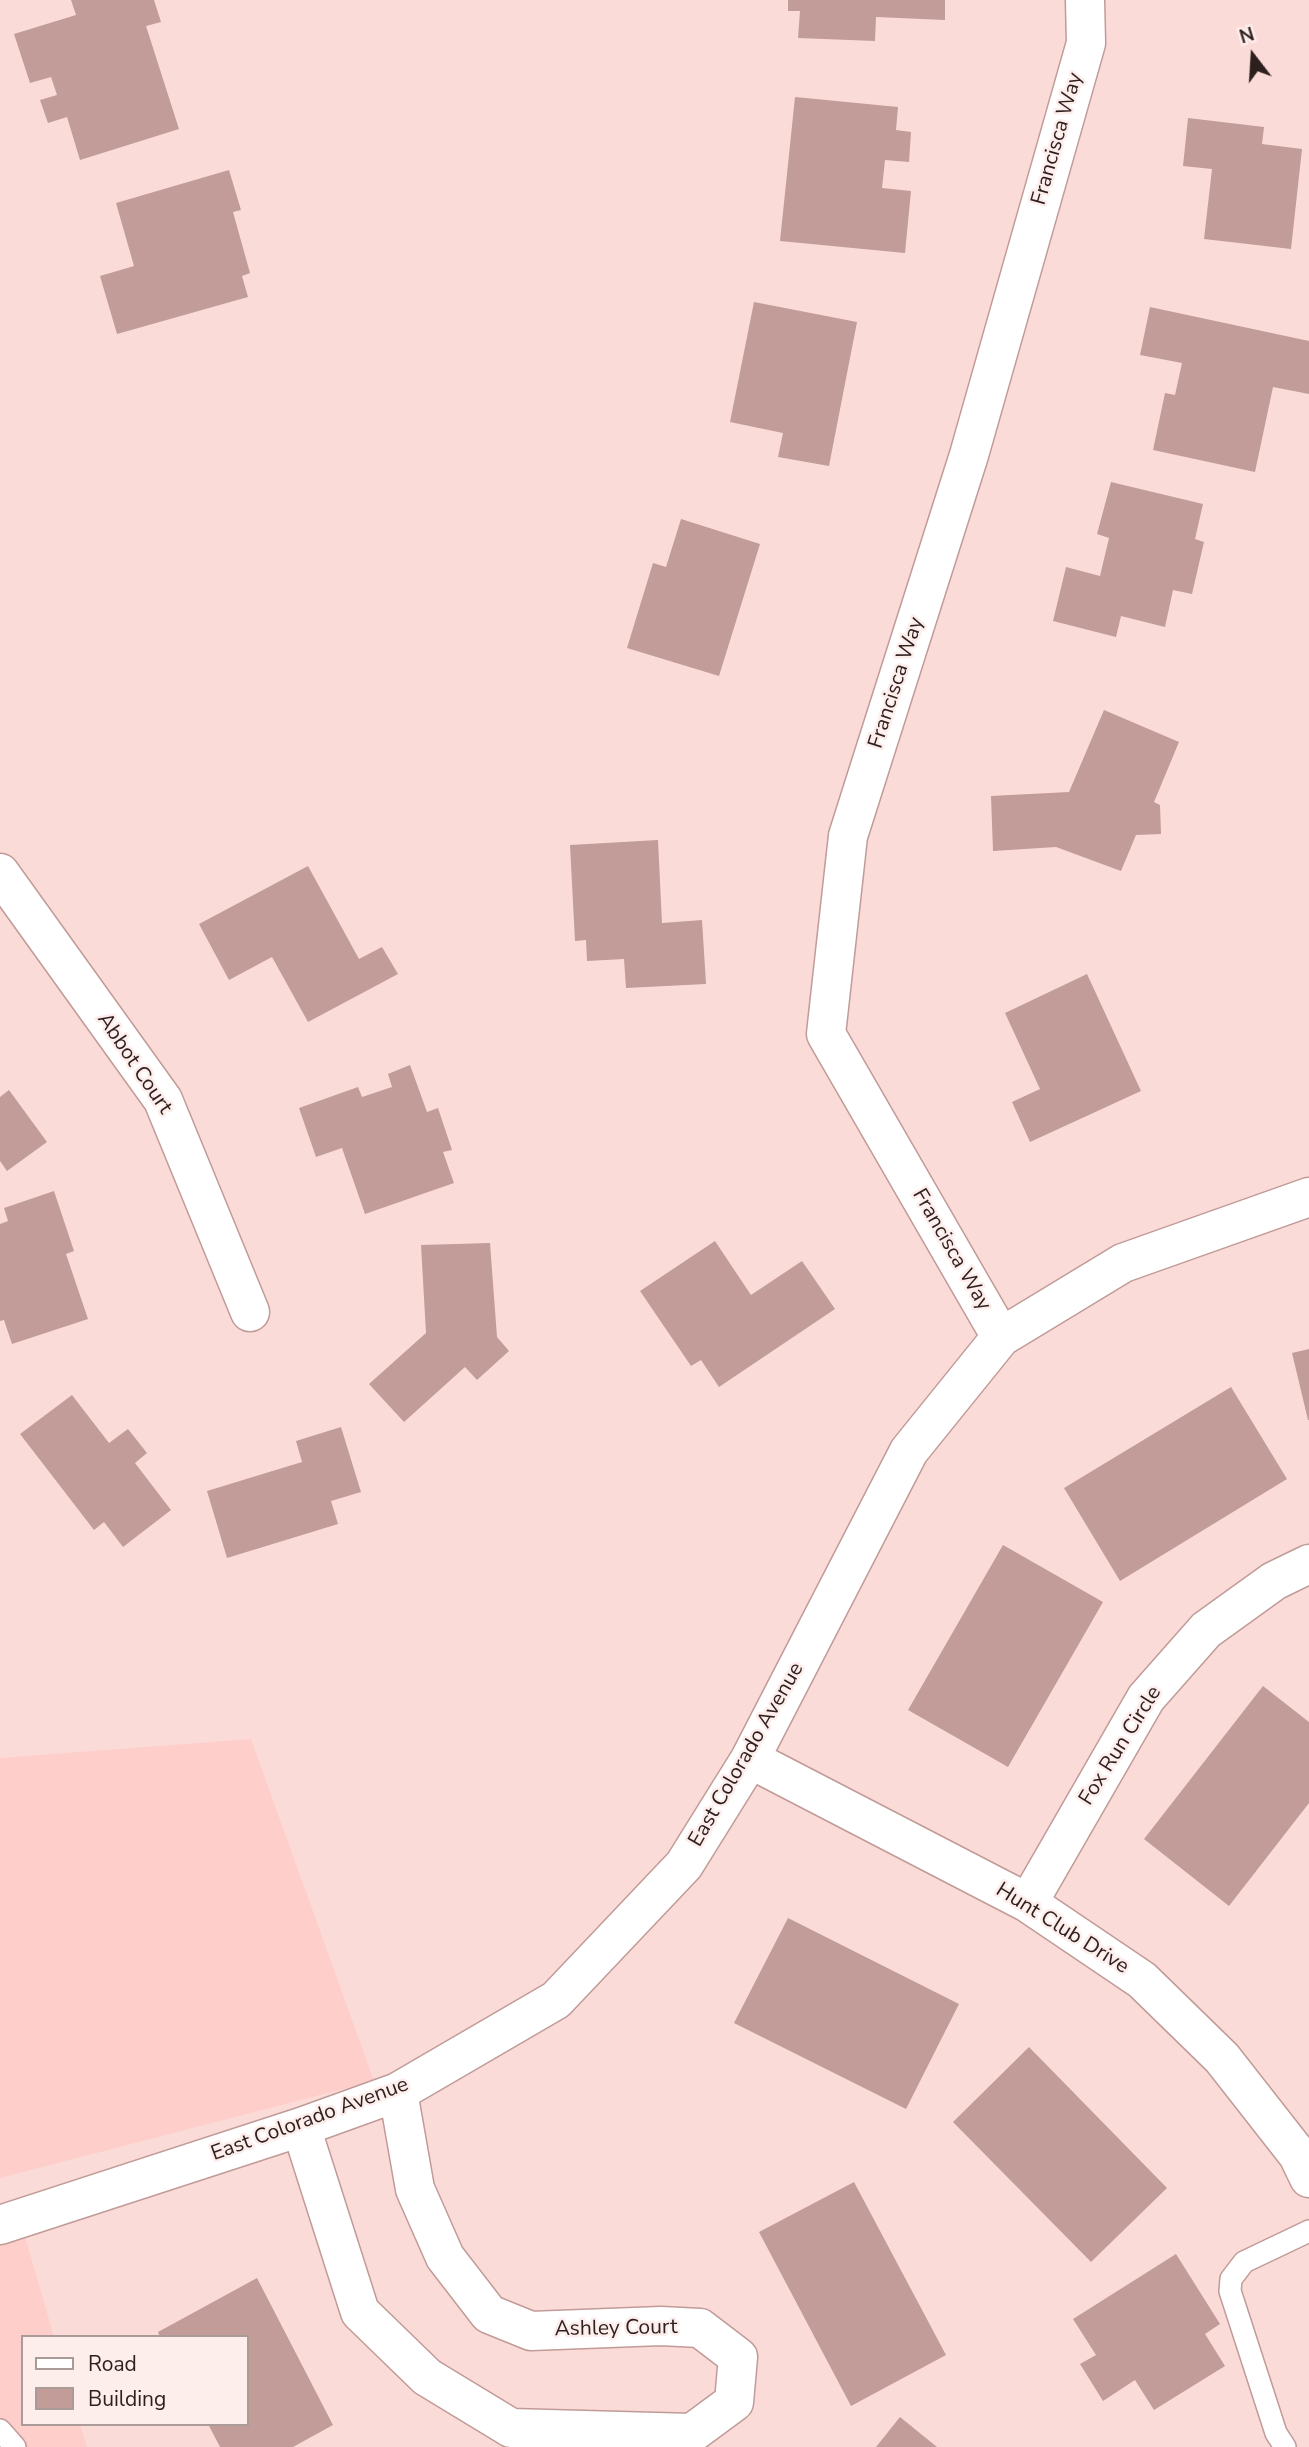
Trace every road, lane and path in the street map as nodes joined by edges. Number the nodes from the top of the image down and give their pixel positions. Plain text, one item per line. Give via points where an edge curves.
1 (1085, 0) edge
2 (0, 873) edge
3 (1309, 1197) edge
4 (250, 1312) dead end
5 (1001, 1337) junction
6 (1309, 1564) edge
7 (750, 1759) junction
8 (1028, 1903) junction
9 (398, 2092) junction
10 (301, 2127) junction
11 (1306, 2160) edge
12 (0, 2225) edge
13 (1309, 2231) edge
14 (0, 2430) edge
15 (15, 2447) edge
16 (1285, 2447) edge

1 - 5 street, Francisca Way via 1086,43 1079,69 969,455 848,835 826,1034
2 - 4 street, Abbot Court via 163,1100
3 - 5 street, East Colorado Avenue via 1123,1263
5 - 7 street, East Colorado Avenue via 909,1451
6 - 8 street, Fox Run Circle via 1274,1581 1206,1630 1146,1698
7 - 8 street, Hunt Club Drive
7 - 9 street, East Colorado Avenue via 684,1865 556,2000
8 - 11 street, Hunt Club Drive via 1142,1980 1222,2058
9 - 10 street, East Colorado Avenue
9 - 10 street, Ashley Court via 415,2189 444,2257 489,2314 531,2331 700,2328 738,2357 734,2402 692,2433 511,2427 427,2377 360,2312
10 - 12 street, East Colorado Avenue
13 - 16 lane via 1244,2262 1231,2279 1230,2291
14 - 15 lane

